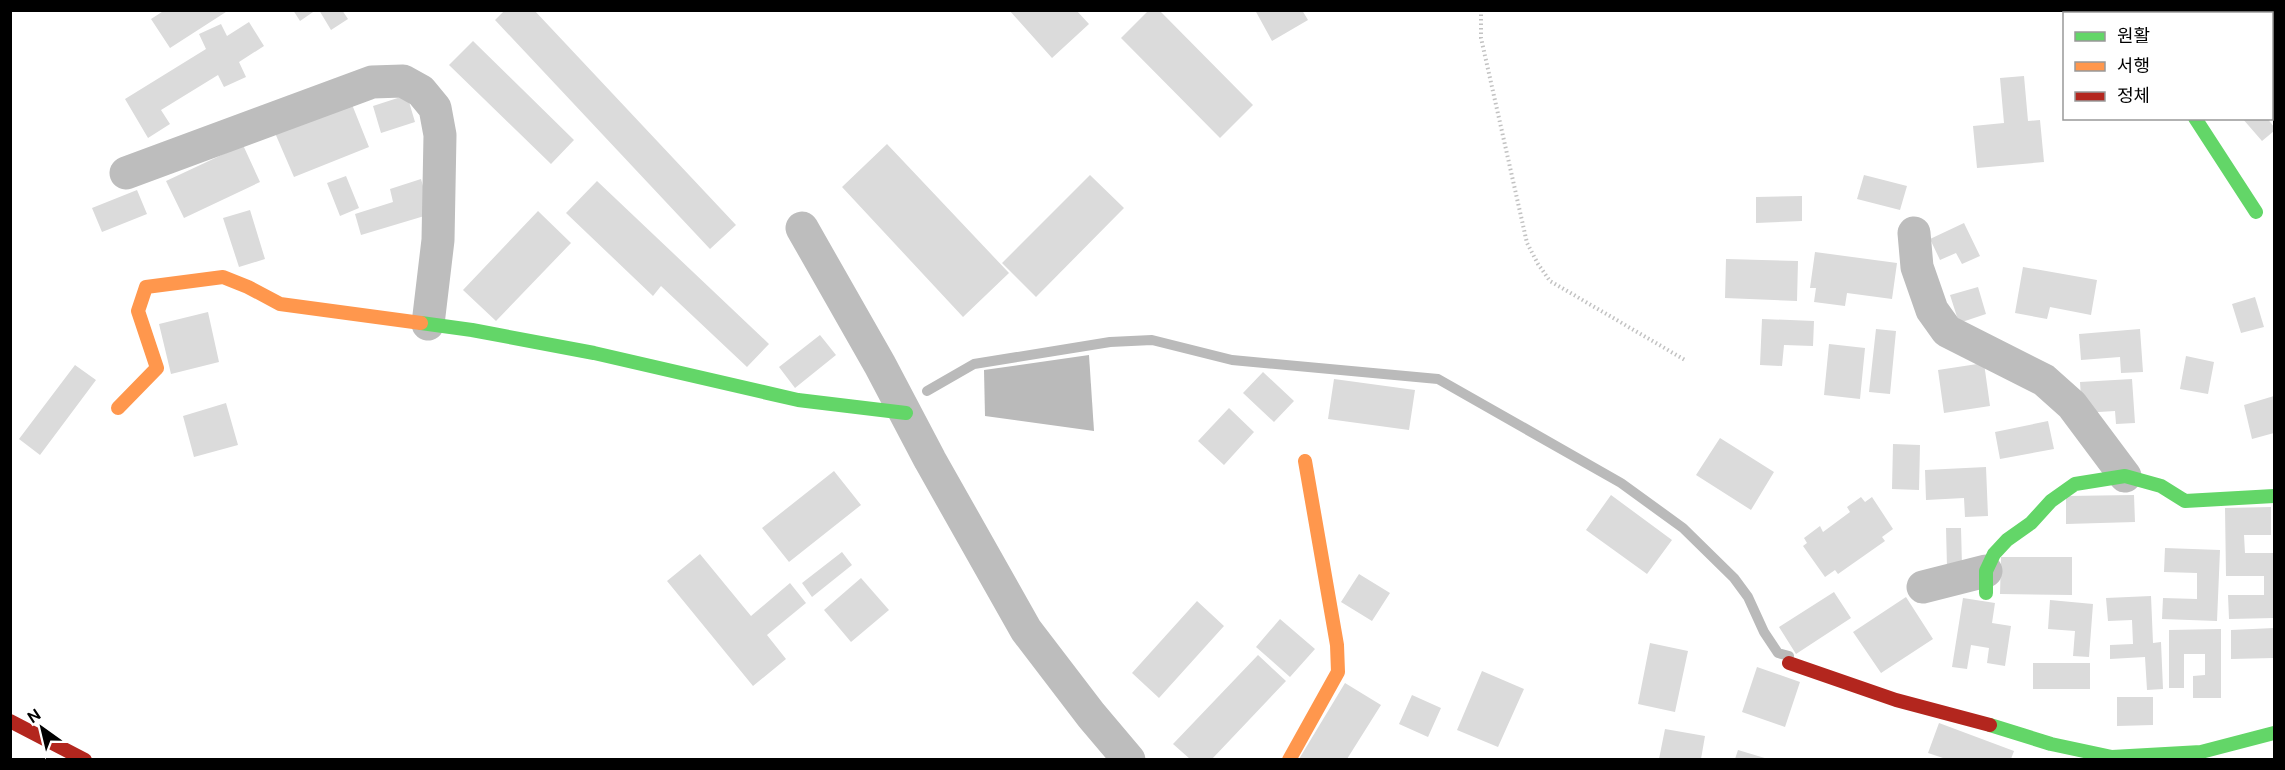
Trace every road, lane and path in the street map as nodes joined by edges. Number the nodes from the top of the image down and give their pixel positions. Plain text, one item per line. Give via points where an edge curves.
1 (1482, 10) edge
2 (2196, 120) edge
3 (126, 173) dead end
4 (2256, 212) dead end
5 (802, 228) dead end
6 (1914, 233) dead end
7 (428, 324) junction
8 (1685, 360) dead end
9 (118, 408) dead end
10 (906, 413) junction
11 (1305, 461) dead end
12 (2125, 476) junction
13 (2274, 496) edge
14 (1986, 582) joint
15 (1923, 587) dead end
16 (1789, 663) dead end
17 (10, 721) edge
18 (2274, 733) edge
19 (85, 759) edge
20 (1129, 759) edge
21 (1289, 759) edge

1 - 8 path via 1481,38 1527,243 1550,281
2 - 4 street
3 - 7 street via 372,82 403,81 421,91 435,108 440,135 438,240
5 - 10 street
6 - 12 street via 1917,267 1932,310 1947,331 2044,380 2072,405
7 - 9 street via 280,304 223,277 146,287 138,311 157,368
7 - 10 street via 594,353 798,400
10 - 20 street via 1026,630
11 - 21 street via 1337,645 1338,672
12 - 13 street via 2161,486 2185,501
12 - 14 street via 2075,484 2051,501 2031,524 1994,554
14 - 15 street
16 - 18 street via 1896,700 2112,757 2201,752
17 - 19 street

